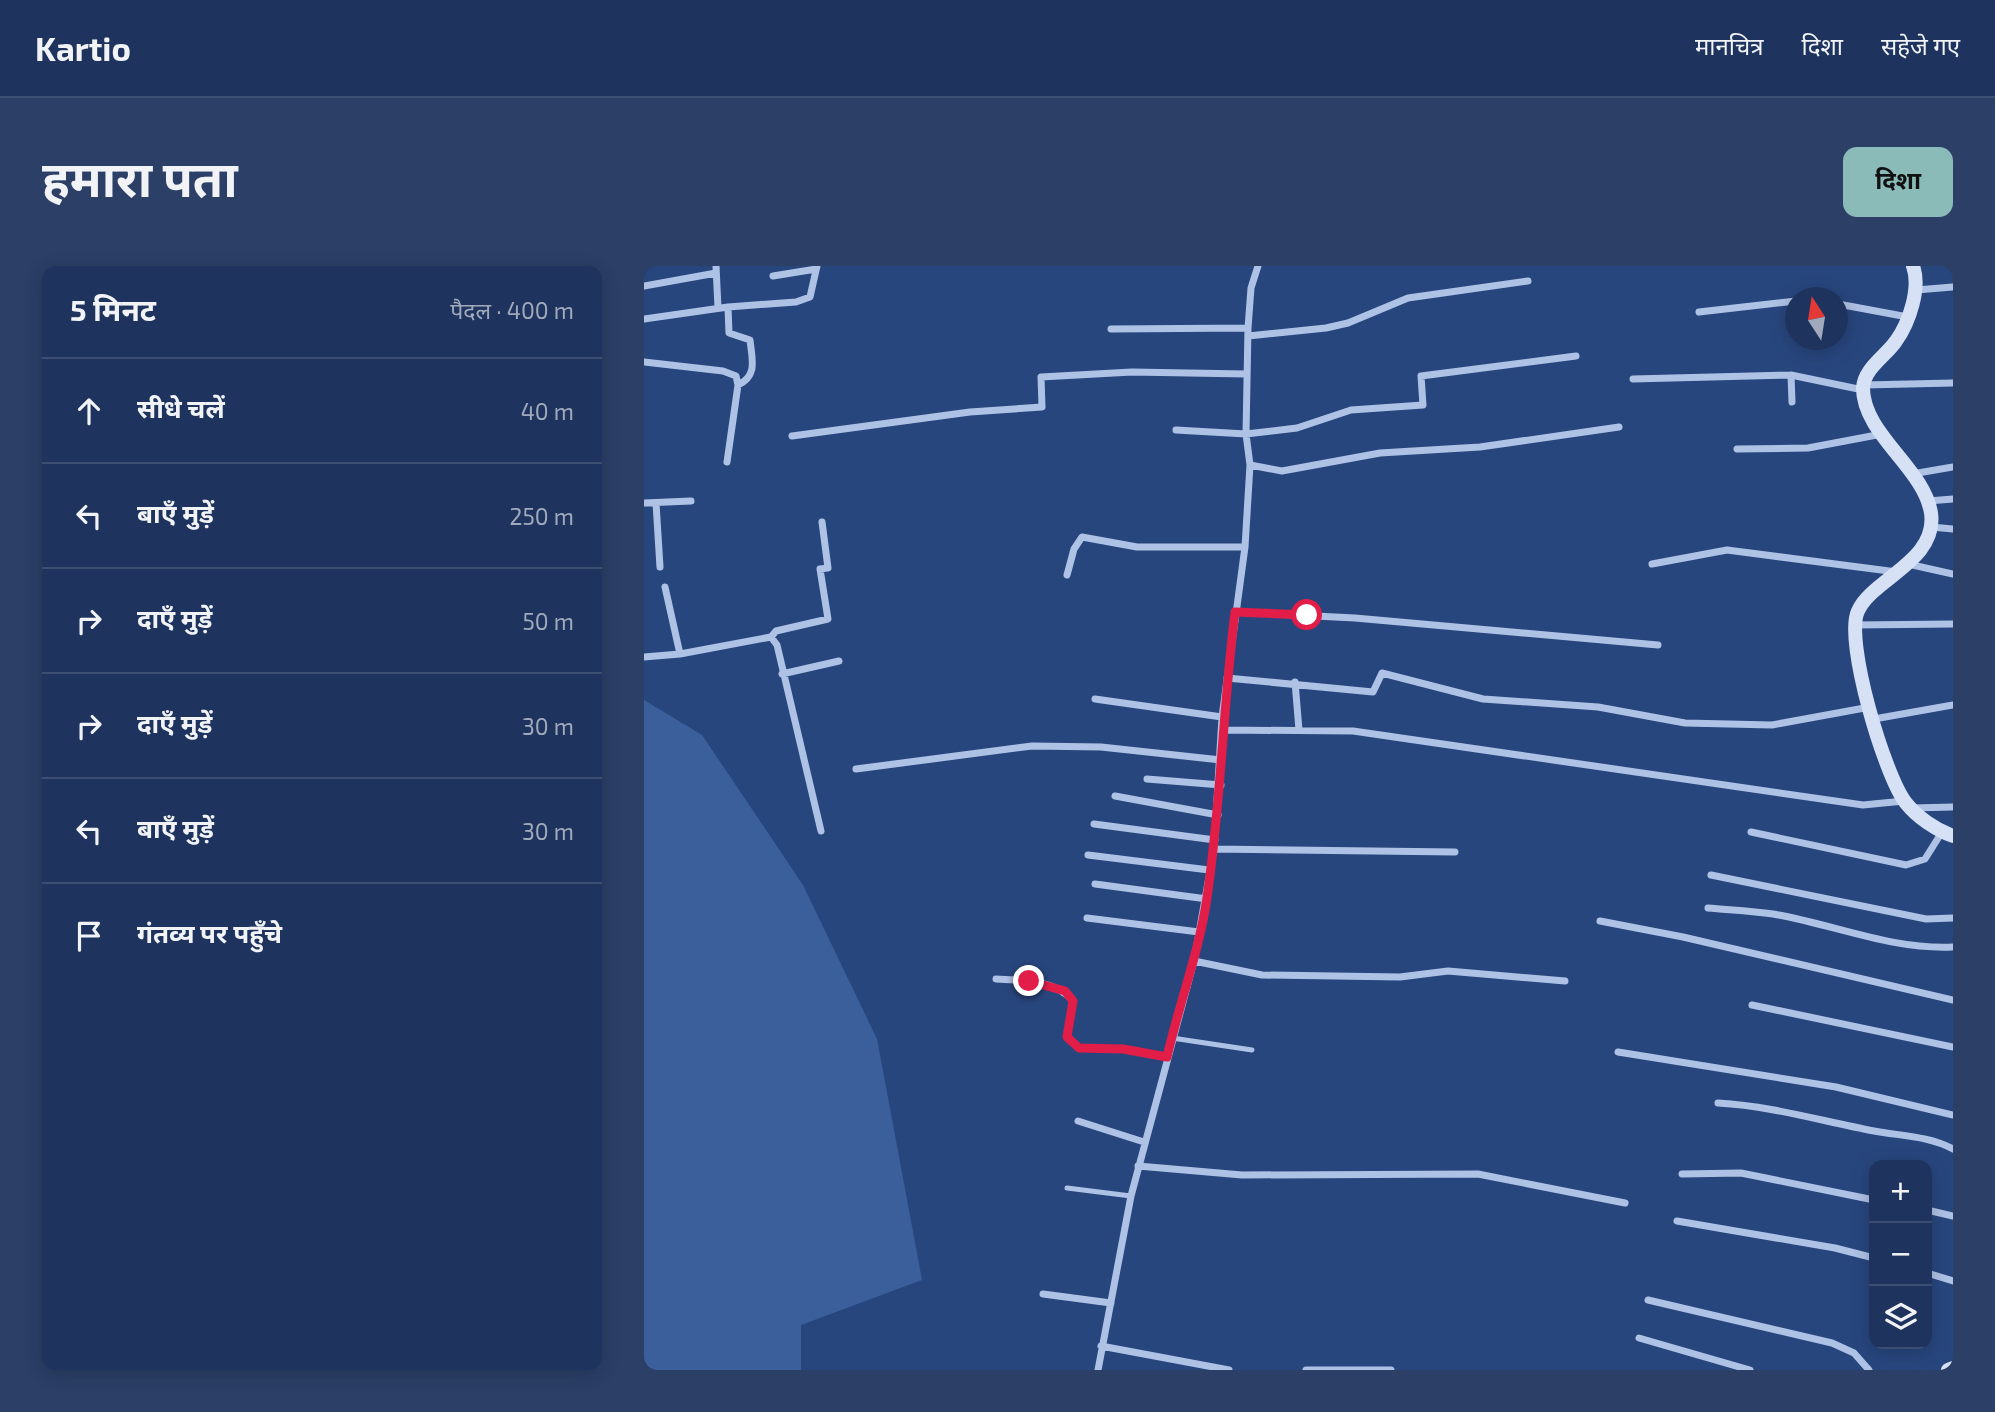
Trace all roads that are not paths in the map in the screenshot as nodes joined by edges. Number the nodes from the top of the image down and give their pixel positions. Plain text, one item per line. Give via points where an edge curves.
1 (1258, 266) edge
2 (1913, 266) edge
3 (817, 267) edge
4 (716, 270) edge
5 (773, 276) dead end
6 (1528, 281) dead end
7 (644, 286) edge
8 (1953, 287) edge
9 (1916, 290) junction
10 (1785, 302) edge
11 (1848, 306) edge
12 (727, 307) junction
13 (718, 308) junction
14 (1699, 312) dead end
15 (1908, 317) junction
16 (644, 319) edge
17 (1111, 329) dead end
18 (1248, 332) junction
19 (1576, 356) dead end
20 (644, 362) edge
21 (1246, 374) junction
22 (1791, 375) junction
23 (1633, 379) dead end
24 (1953, 383) edge
25 (738, 385) junction
26 (1863, 388) junction
27 (1792, 402) dead end
28 (1619, 427) dead end
29 (1176, 430) dead end
30 (1246, 434) junction
31 (1882, 434) junction
32 (792, 436) dead end
33 (1737, 449) dead end
34 (727, 462) dead end
35 (1250, 465) junction
36 (1953, 467) edge
37 (1912, 474) junction
38 (1953, 499) edge
39 (691, 501) dead end
40 (1927, 501) junction
41 (644, 503) edge
42 (656, 503) junction
43 (822, 522) dead end
44 (1931, 527) junction
45 (1953, 529) edge
46 (1245, 547) junction
47 (1652, 564) dead end
48 (660, 568) dead end
49 (1902, 568) junction
50 (1953, 574) edge
51 (1067, 575) dead end
52 (664, 587) dead end
53 (1235, 612) junction
54 (1953, 624) edge
55 (1854, 625) junction
56 (771, 637) junction
57 (1658, 645) dead end
58 (680, 654) junction
59 (644, 657) edge
60 (839, 661) dead end
61 (782, 674) junction
62 (1227, 678) junction
63 (1295, 682) junction
64 (1095, 699) dead end
65 (1953, 705) edge
66 (1872, 713) junction
67 (1222, 717) junction
68 (1223, 730) junction
69 (1299, 730) junction
70 (1221, 760) junction
71 (856, 769) dead end
72 (1147, 779) dead end
73 (1221, 785) junction
74 (1115, 796) dead end
75 (1908, 804) junction
76 (1953, 807) edge
77 (1218, 815) junction
78 (1094, 824) dead end
79 (821, 831) dead end
80 (1751, 832) dead end
81 (1948, 834) edge
82 (1215, 844) junction
83 (1455, 852) dead end
84 (1088, 855) dead end
85 (1209, 870) junction
86 (1712, 876) dead end
87 (1095, 884) dead end
88 (1207, 899) junction
89 (1708, 908) dead end
90 (1087, 918) dead end
91 (1953, 918) edge
92 (1600, 921) dead end
93 (1199, 932) junction
94 (1953, 947) edge
95 (1194, 961) junction
96 (996, 979) dead end
97 (1565, 981) dead end
98 (1953, 1000) edge
99 (1752, 1005) dead end
100 (1171, 1038) junction
101 (1953, 1046) edge
102 (1252, 1050) dead end
103 (1618, 1052) dead end
104 (1167, 1057) junction
105 (1718, 1103) dead end
106 (1953, 1115) edge
107 (1077, 1121) dead end
108 (1144, 1142) junction
109 (1953, 1149) edge
110 (1138, 1166) junction
111 (1682, 1174) dead end
112 (1067, 1188) dead end
113 (1131, 1196) junction
114 (1869, 1198) edge
115 (1625, 1203) dead end
116 (1932, 1211) edge
117 (1953, 1216) edge
118 (1677, 1221) dead end
119 (1869, 1257) edge
120 (1932, 1275) edge
121 (1953, 1281) edge
122 (1043, 1294) dead end
123 (1648, 1300) dead end
124 (1111, 1303) junction
125 (1639, 1338) dead end
126 (1101, 1346) junction
127 (1098, 1370) edge
128 (1229, 1370) edge
129 (1306, 1370) edge
130 (1391, 1370) edge
131 (1749, 1370) edge
132 (1869, 1370) edge

1 - 18 street via 1251,288
2 - 9 main road
3 - 5 street
3 - 12 street via 810,297
4 - 7 street
4 - 13 street
6 - 18 street via 1408,298 1326,328
8 - 9 street
9 - 15 main road
10 - 14 street
11 - 15 street
12 - 13 street
12 - 25 street via 729,333 750,340 753,370 748,380
13 - 16 street
15 - 26 main road via 1896,341 1868,372
17 - 18 street
18 - 21 street
19 - 30 street via 1422,376 1423,405 1351,411 1297,428
20 - 25 street via 723,371 736,376
21 - 30 street
21 - 32 street via 1142,372 1041,377 1042,407
22 - 23 street
22 - 26 street
22 - 27 street
24 - 26 street
25 - 34 street
26 - 31 main road
28 - 35 street via 1480,447 1380,453 1282,471
29 - 30 street
30 - 35 street
31 - 33 street via 1808,448
31 - 37 main road
35 - 46 street
36 - 37 street
37 - 40 main road
38 - 40 street
39 - 42 street
40 - 44 main road
41 - 42 street
42 - 48 street
43 - 56 street via 828,568 820,569 828,619 776,631
44 - 45 street
44 - 49 main road via 1920,550
46 - 51 street via 1137,547 1082,537
46 - 53 street
47 - 49 street via 1727,550
49 - 50 street
49 - 55 main road via 1858,608
52 - 58 street
53 - 57 street
53 - 62 street
54 - 55 street
55 - 66 main road via 1854,649
56 - 58 street
56 - 61 street
58 - 59 street
60 - 61 street
61 - 79 street
62 - 63 street
62 - 67 street
63 - 66 street via 1373,692 1382,673 1483,699 1598,707 1700,724 1785,723
63 - 69 street
64 - 67 street
65 - 66 street
66 - 75 main road via 1885,759
67 - 68 street
68 - 69 street
68 - 70 street
69 - 75 street via 1353,731 1479,747 1863,805
70 - 71 street via 1101,747 1032,746
70 - 73 street
72 - 73 street
73 - 77 street
74 - 77 street
75 - 76 street
75 - 81 main road
77 - 82 street
78 - 82 street
80 - 81 street via 1906,864 1925,859
82 - 83 street
82 - 85 street
84 - 85 street
85 - 88 street
86 - 91 street via 1927,919
87 - 88 street
88 - 93 street
89 - 94 street via 1774,915 1921,948
90 - 93 street
92 - 98 street
93 - 95 street
95 - 97 street via 1262,975 1400,977 1448,971
95 - 100 street
96 - 104 street via 1029,981 1065,991 1073,1001 1067,1037 1079,1048
99 - 101 street
100 - 102 lane
100 - 104 street
103 - 106 street via 1836,1087
104 - 108 street
105 - 109 street via 1763,1106 1938,1141
107 - 108 street
108 - 110 street
110 - 113 street
110 - 115 street via 1242,1175 1478,1174
111 - 114 street via 1741,1173
112 - 113 lane
113 - 124 street
116 - 117 street
118 - 119 street
120 - 121 street
122 - 124 street
123 - 132 street via 1832,1343 1854,1353
124 - 126 street
125 - 131 street
126 - 127 street
126 - 128 street
129 - 130 street

